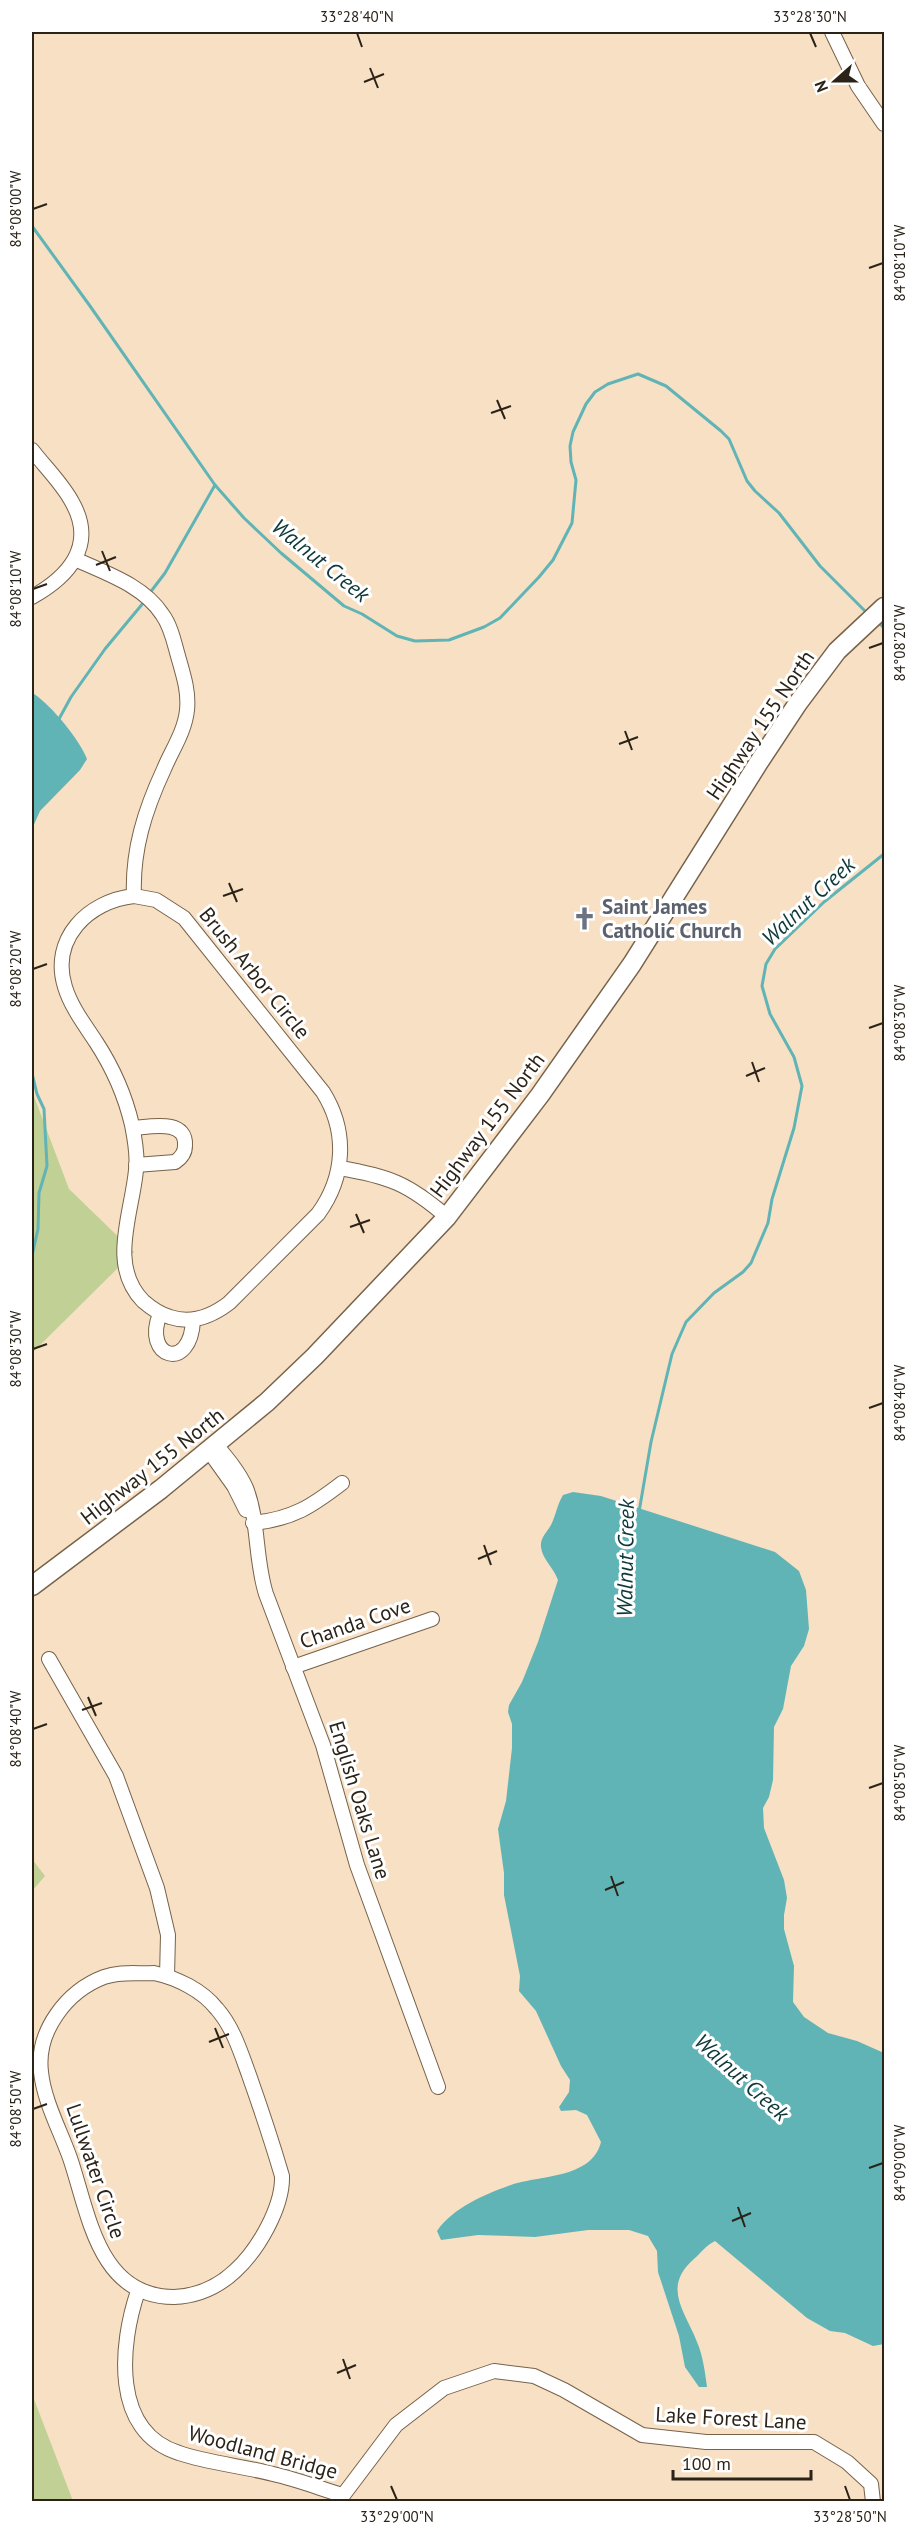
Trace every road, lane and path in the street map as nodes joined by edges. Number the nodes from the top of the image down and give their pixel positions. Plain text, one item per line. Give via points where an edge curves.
1 (832, 32) edge
2 (885, 124) edge
3 (32, 450) edge
4 (75, 559) junction
5 (32, 597) edge
6 (885, 608) edge
7 (134, 896) junction
8 (133, 1128) junction
9 (136, 1165) junction
10 (339, 1168) junction
11 (447, 1217) junction
12 (160, 1314) junction
13 (193, 1320) junction
14 (213, 1448) junction
15 (342, 1483) dead end
16 (253, 1523) junction
17 (32, 1586) edge
18 (432, 1619) dead end
19 (49, 1659) dead end
20 (293, 1667) junction
21 (167, 1976) junction
22 (438, 2087) dead end
23 (138, 2291) junction
24 (878, 2482) edge
25 (340, 2498) edge
26 (873, 2502) edge

1 - 2 street via 858,86
3 - 4 street via 75,508 80,534
4 - 5 street via 59,580
4 - 7 street via 139,590 158,608 169,627 186,686 183,727 140,831 134,860
6 - 11 main road, Highway 155 North via 837,651 780,729 632,964 540,1095
7 - 8 street via 99,906 79,921 65,946 62,969 71,1001 118,1082
7 - 10 street, Brush Arbor Circle via 156,900 184,918 323,1092 339,1129
8 - 9 street
8 - 9 street via 172,1126 185,1143 184,1152 175,1162
9 - 12 street via 124,1266 134,1288
10 - 11 street via 400,1183 421,1194
10 - 13 street, Brush Arbor Circle via 329,1198 311,1223 229,1303
11 - 14 main road, Highway 155 North via 308,1364
12 - 13 street
12 - 13 street via 155,1337 162,1349 171,1353 182,1351 189,1344
14 - 16 street, English Oaks Lane
14 - 17 main road, Highway 155 North
15 - 16 street via 296,1514
16 - 20 street, English Oaks Lane via 261,1578
18 - 20 street, Chanda Cove
19 - 21 street via 116,1776 157,1888 168,1935
20 - 22 street, English Oaks Lane via 329,1761 357,1865
21 - 23 street, Lullwater Circle via 119,1974 87,1985 57,2013 41,2058 45,2092 99,2248 109,2266
21 - 23 street, Lullwater Circle via 209,2000 229,2027 266,2124 283,2190 260,2240 224,2281 186,2296 165,2297
23 - 25 street, Woodland Bridge via 124,2354 126,2380 137,2421 155,2440 177,2453 274,2474
24 - 25 street, Lake Forest Lane via 814,2442 706,2442 642,2435 534,2376 494,2371 444,2388 396,2425
24 - 26 street, Lake Forest Lane

